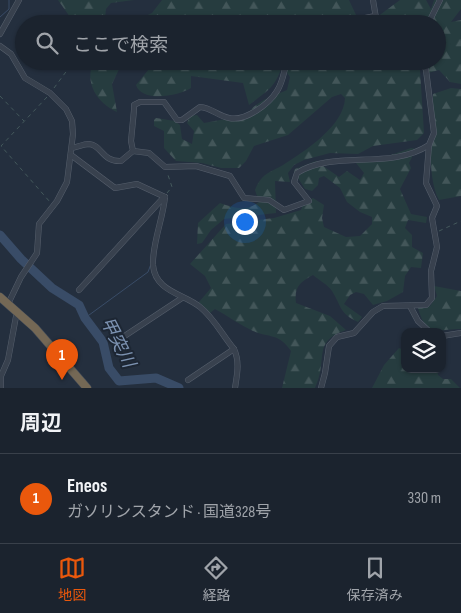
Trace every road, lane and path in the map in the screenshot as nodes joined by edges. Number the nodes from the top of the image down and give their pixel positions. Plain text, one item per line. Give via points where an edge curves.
1 (19, 0) edge
2 (373, 0) edge
3 (440, 0) edge
4 (375, 15) edge
5 (432, 15) edge
6 (0, 34) edge
7 (0, 46) edge
8 (15, 61) edge
9 (20, 70) edge
10 (67, 70) edge
11 (285, 70) edge
12 (426, 70) edge
13 (50, 93) junction
14 (0, 96) edge
15 (24, 121) junction
16 (429, 145) junction
17 (72, 148) junction
18 (133, 151) junction
19 (71, 155) junction
20 (165, 167) junction
21 (165, 197) junction
22 (53, 206) junction
23 (461, 222) edge
24 (434, 233) junction
25 (79, 290) dead end
26 (0, 297) edge
27 (182, 298) junction
28 (9, 302) junction
29 (410, 306) junction
30 (18, 310) junction
31 (426, 328) edge
32 (461, 333) edge
33 (446, 335) edge
34 (117, 341) dead end
35 (234, 350) junction
36 (188, 380) dead end
37 (1, 388) edge
38 (86, 388) edge
39 (234, 388) edge
40 (321, 388) edge

1 - 6 street
2 - 4 street
3 - 5 street
7 - 8 street
9 - 13 street via 25,78
10 - 13 path
11 - 18 street via 281,84 271,99 235,119 200,107 182,120 176,120 164,102 134,105 130,141
12 - 16 street via 434,133
13 - 15 path
13 - 17 street via 66,109 72,121
14 - 15 path
15 - 22 path via 1,146
16 - 20 street via 419,152 392,158 321,164 303,169 297,173 294,182 309,201 284,210 269,200 244,198 230,176 196,166
16 - 24 street via 426,183 437,206 432,218
17 - 18 street via 89,144 115,161 121,161
17 - 19 street
18 - 20 street via 149,153
19 - 21 street via 115,188 137,184
19 - 22 street via 67,182
20 - 21 path via 172,187
21 - 25 street
21 - 27 street via 153,267 161,283
22 - 28 street via 39,224 37,253
23 - 24 path
24 - 29 street via 437,247 432,271 432,298 426,305
26 - 28 highway
27 - 34 street
27 - 35 street via 206,312
28 - 30 highway
29 - 31 street
29 - 40 street via 383,306 354,333 337,337 328,346
30 - 37 street via 8,360 1,376
30 - 38 highway
32 - 33 street
35 - 36 street
35 - 39 street via 238,371

